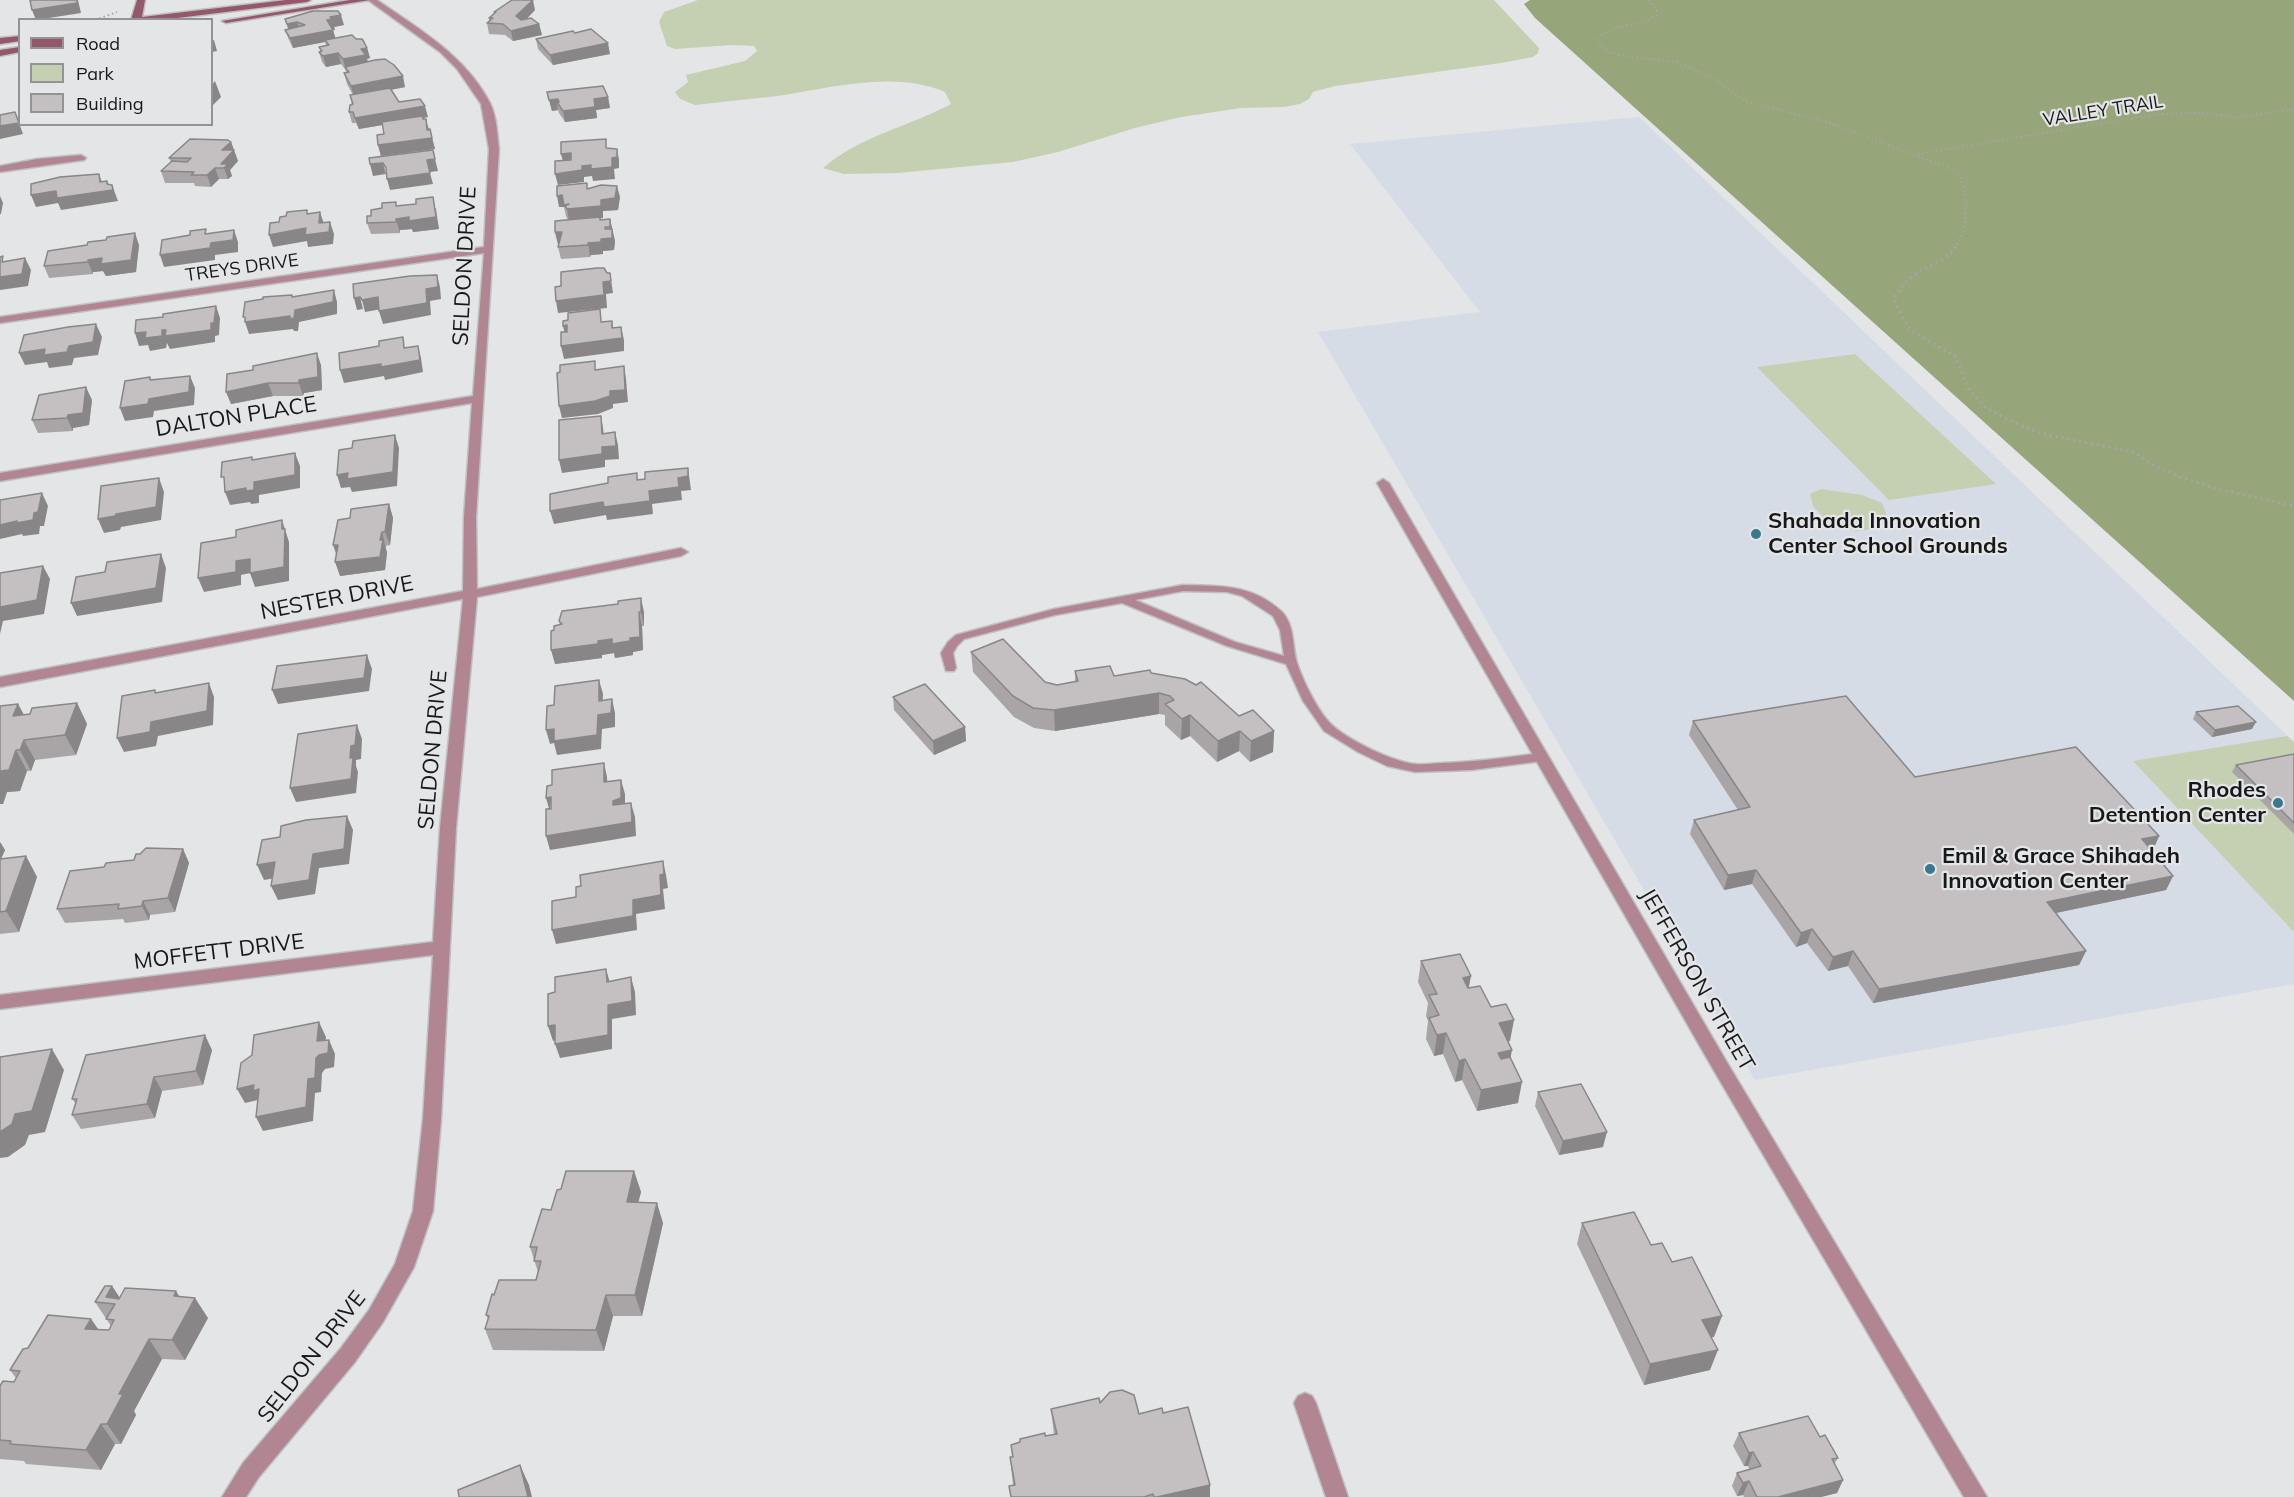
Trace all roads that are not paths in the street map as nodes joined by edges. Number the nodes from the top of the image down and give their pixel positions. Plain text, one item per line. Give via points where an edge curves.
1 (141, 0) edge
2 (307, 0) edge
3 (366, 0) edge
4 (372, 0) edge
5 (136, 18) edge
6 (145, 18) edge
7 (213, 22) edge
8 (18, 38) edge
9 (0, 41) edge
10 (18, 49) edge
11 (0, 53) edge
12 (81, 158) dead end
13 (0, 169) edge
14 (489, 249) junction
15 (0, 320) edge
16 (479, 398) junction
17 (0, 477) edge
18 (1383, 483) dead end
19 (681, 552) dead end
20 (470, 594) junction
21 (1124, 599) junction
22 (1291, 662) junction
23 (950, 668) dead end
24 (0, 682) edge
25 (1542, 757) junction
26 (443, 947) junction
27 (0, 1002) edge
28 (1305, 1403) dead end
29 (234, 1497) edge
30 (1336, 1497) edge
31 (1976, 1497) edge

1 - 5 main road
2 - 6 main road
3 - 7 main road
4 - 14 street, SELDON DRIVE via 443,50 486,104 494,149
8 - 9 main road
10 - 11 main road
12 - 13 street
14 - 15 street, TREYS DRIVE
14 - 16 street, SELDON DRIVE
16 - 17 street, DALTON PLACE
16 - 20 street, SELDON DRIVE via 470,517
18 - 25 street, JEFFERSON STREET
19 - 20 street, NESTER DRIVE
20 - 24 street, NESTER DRIVE
20 - 26 street, SELDON DRIVE via 448,828
21 - 22 lane via 1231,644
21 - 22 lane via 1183,588 1246,593 1278,614 1286,630
21 - 23 lane via 1054,612 960,637 947,653
22 - 25 lane via 1309,701 1328,728 1391,762 1438,768
25 - 31 street, JEFFERSON STREET
26 - 27 street, MOFFETT DRIVE
26 - 29 street, SELDON DRIVE via 423,1211 404,1267 348,1355 251,1470
28 - 30 street

